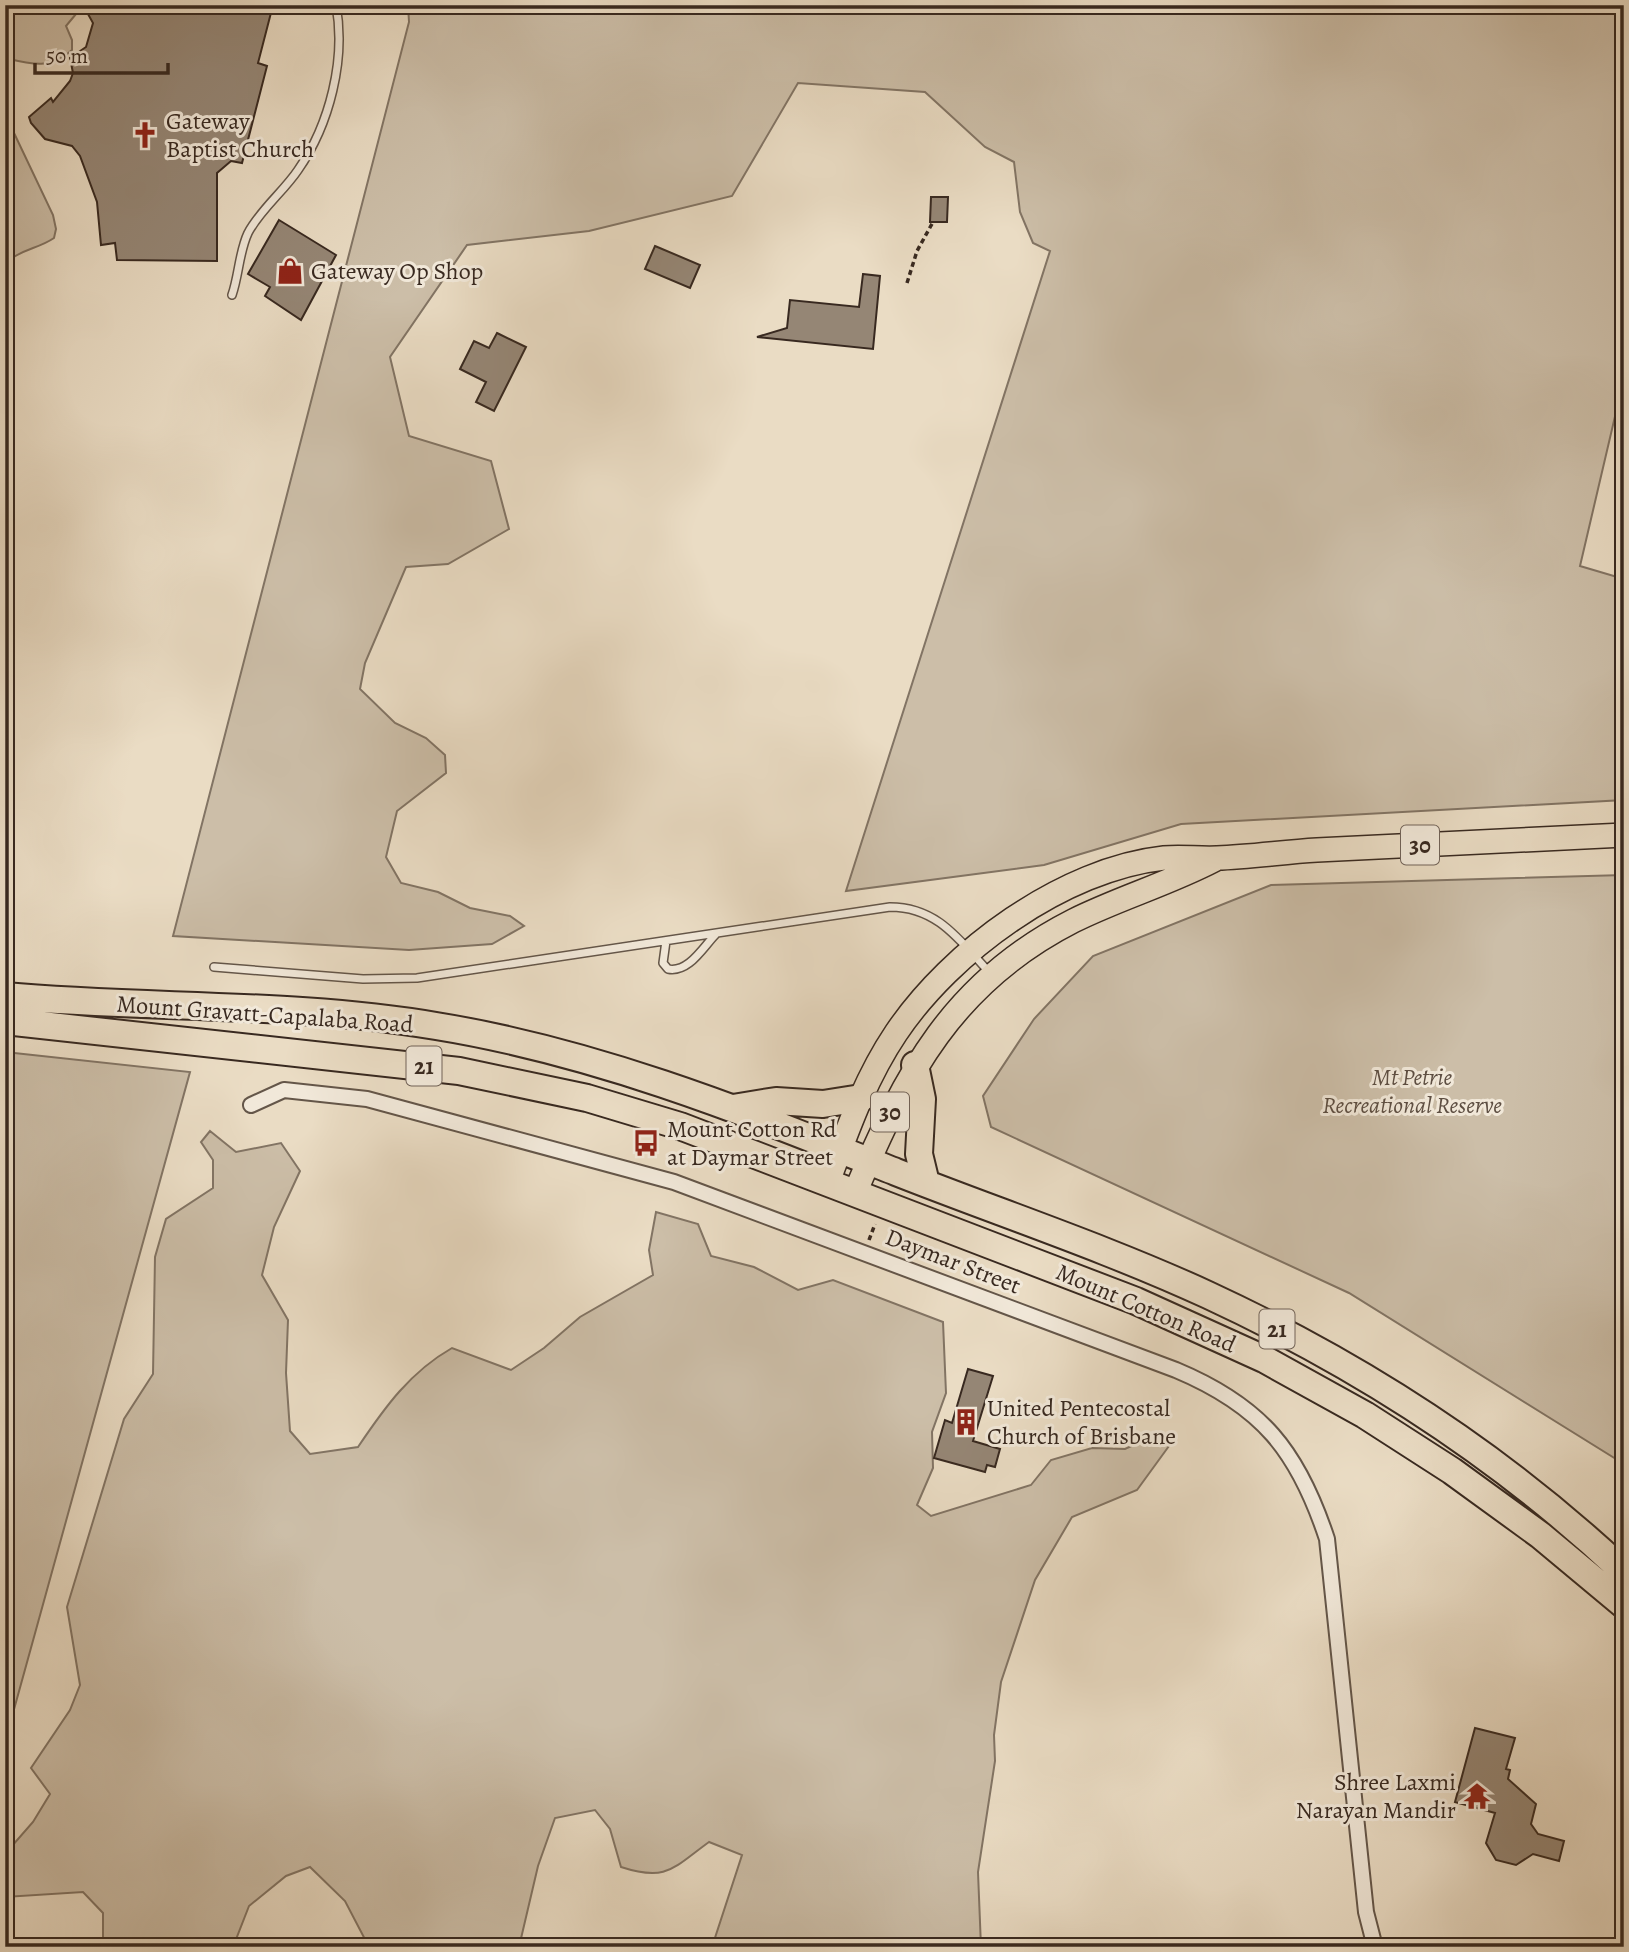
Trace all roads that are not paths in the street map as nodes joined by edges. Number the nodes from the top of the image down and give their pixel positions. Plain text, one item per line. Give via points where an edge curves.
1 (336, 5) edge
2 (232, 295) dead end
3 (1624, 835) edge
4 (1217, 858) junction
5 (716, 933) junction
6 (666, 942) junction
7 (970, 951) junction
8 (214, 967) dead end
9 (993, 975) junction
10 (5, 996) edge
11 (5, 1021) edge
12 (915, 1065) junction
13 (861, 1098) junction
14 (251, 1105) dead end
15 (732, 1108) junction
16 (840, 1150) junction
17 (869, 1161) junction
18 (828, 1182) junction
19 (926, 1183) junction
20 (855, 1193) junction
21 (1624, 1572) edge
22 (1624, 1605) edge
23 (1375, 1947) edge

1 - 2 lane via 341,30 337,70 325,112 299,169 249,231
3 - 4 main road, 30
4 - 7 main road, 30 via 1164,858 1104,874 1029,909
4 - 9 main road, 30 via 1172,882 1073,921
5 - 6 lane, Mount Gravatt-Capalaba Road
5 - 6 lane via 678,970 663,963
5 - 7 lane, Mount Gravatt-Capalaba Road via 900,907 928,914
6 - 8 lane, Mount Gravatt-Capalaba Road via 417,978 363,979
7 - 9 lane, Mount Gravatt-Capalaba Road
7 - 13 main road, 30 via 911,1012
9 - 12 main road, 30 via 955,1013
10 - 15 highway, Mount Gravatt-Capalaba Road / 21 via 305,1012 432,1025 569,1054
11 - 18 highway, Mount Gravatt-Capalaba Road / 21 via 415,1065 501,1079 638,1112
12 - 17 main road, 30
12 - 19 highway via 922,1099 919,1154
13 - 15 highway, 30 via 823,1104 776,1101
13 - 16 main road, 30
14 - 23 street, Daymar Street via 284,1090 381,1102 674,1182 1206,1383 1241,1404 1275,1434 1298,1469 1327,1539 1366,1912
15 - 16 highway, Mount Gravatt-Capalaba Road / 21
16 - 17 highway, Mount Gravatt-Capalaba Road / 21
16 - 18 main road
17 - 19 highway, Mount Cotton Road / 21
17 - 20 main road, 30
18 - 20 highway, Mount Gravatt-Capalaba Road / 21
19 - 21 highway, Mount Cotton Road / 21 via 1164,1276 1318,1350 1485,1457
20 - 22 highway, Mount Cotton Road / 21 via 1174,1317 1317,1387 1493,1500

